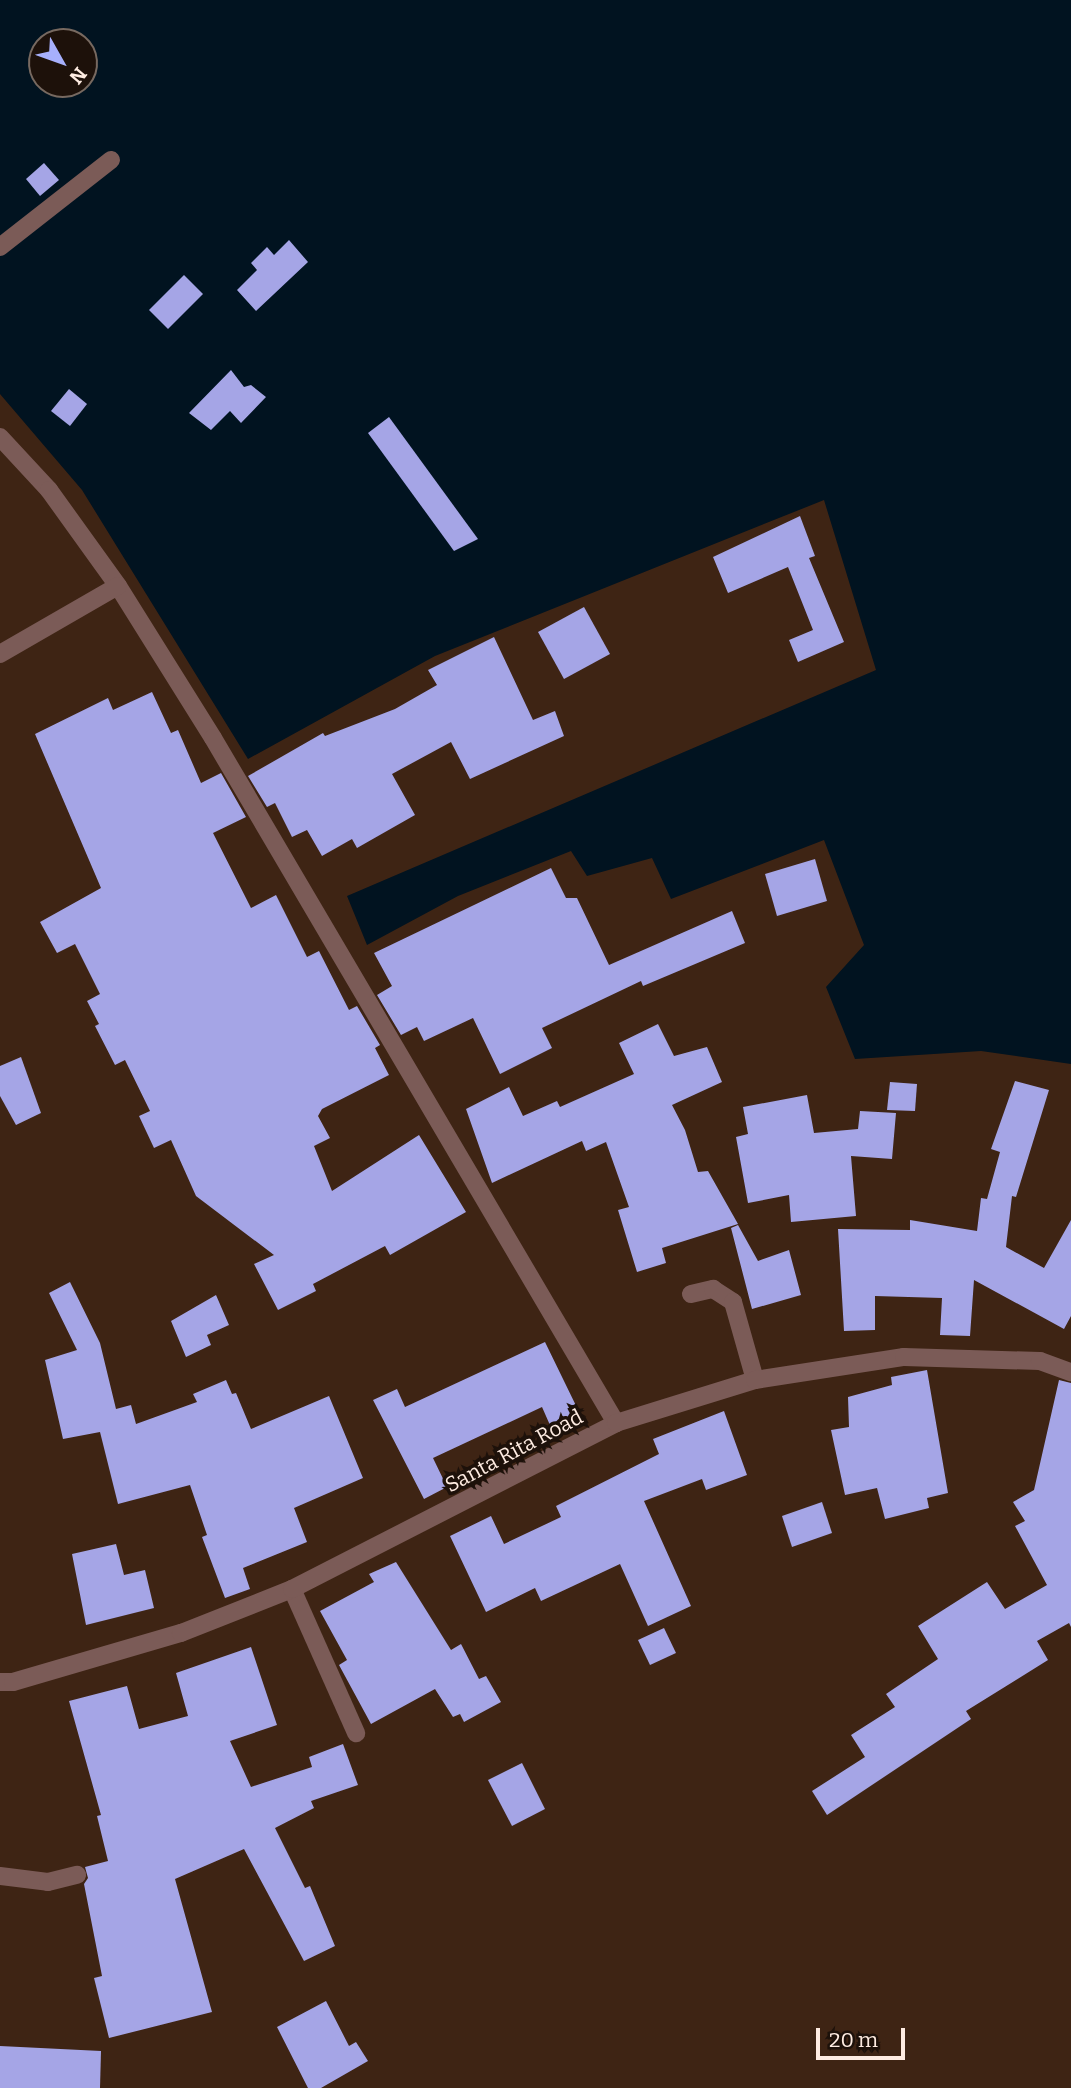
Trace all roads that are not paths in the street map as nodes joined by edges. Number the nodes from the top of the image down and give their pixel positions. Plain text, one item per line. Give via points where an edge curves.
1 (110, 160) dead end
2 (0, 247) edge
3 (0, 437) edge
4 (118, 586) junction
5 (0, 654) edge
6 (691, 1294) dead end
7 (1071, 1373) edge
8 (755, 1380) junction
9 (616, 1423) junction
10 (292, 1589) junction
11 (0, 1682) edge
12 (355, 1732) dead end
13 (77, 1875) dead end
14 (0, 1876) edge

1 - 2 street
3 - 4 street via 49,489
4 - 5 street
4 - 9 street via 213,738
6 - 8 street via 713,1289 733,1302
7 - 8 street, Santa Rita Road via 1040,1361 904,1357
8 - 9 street, Santa Rita Road
9 - 10 street, Santa Rita Road
10 - 11 street, Santa Rita Road via 181,1633
10 - 12 street
13 - 14 street via 48,1882

